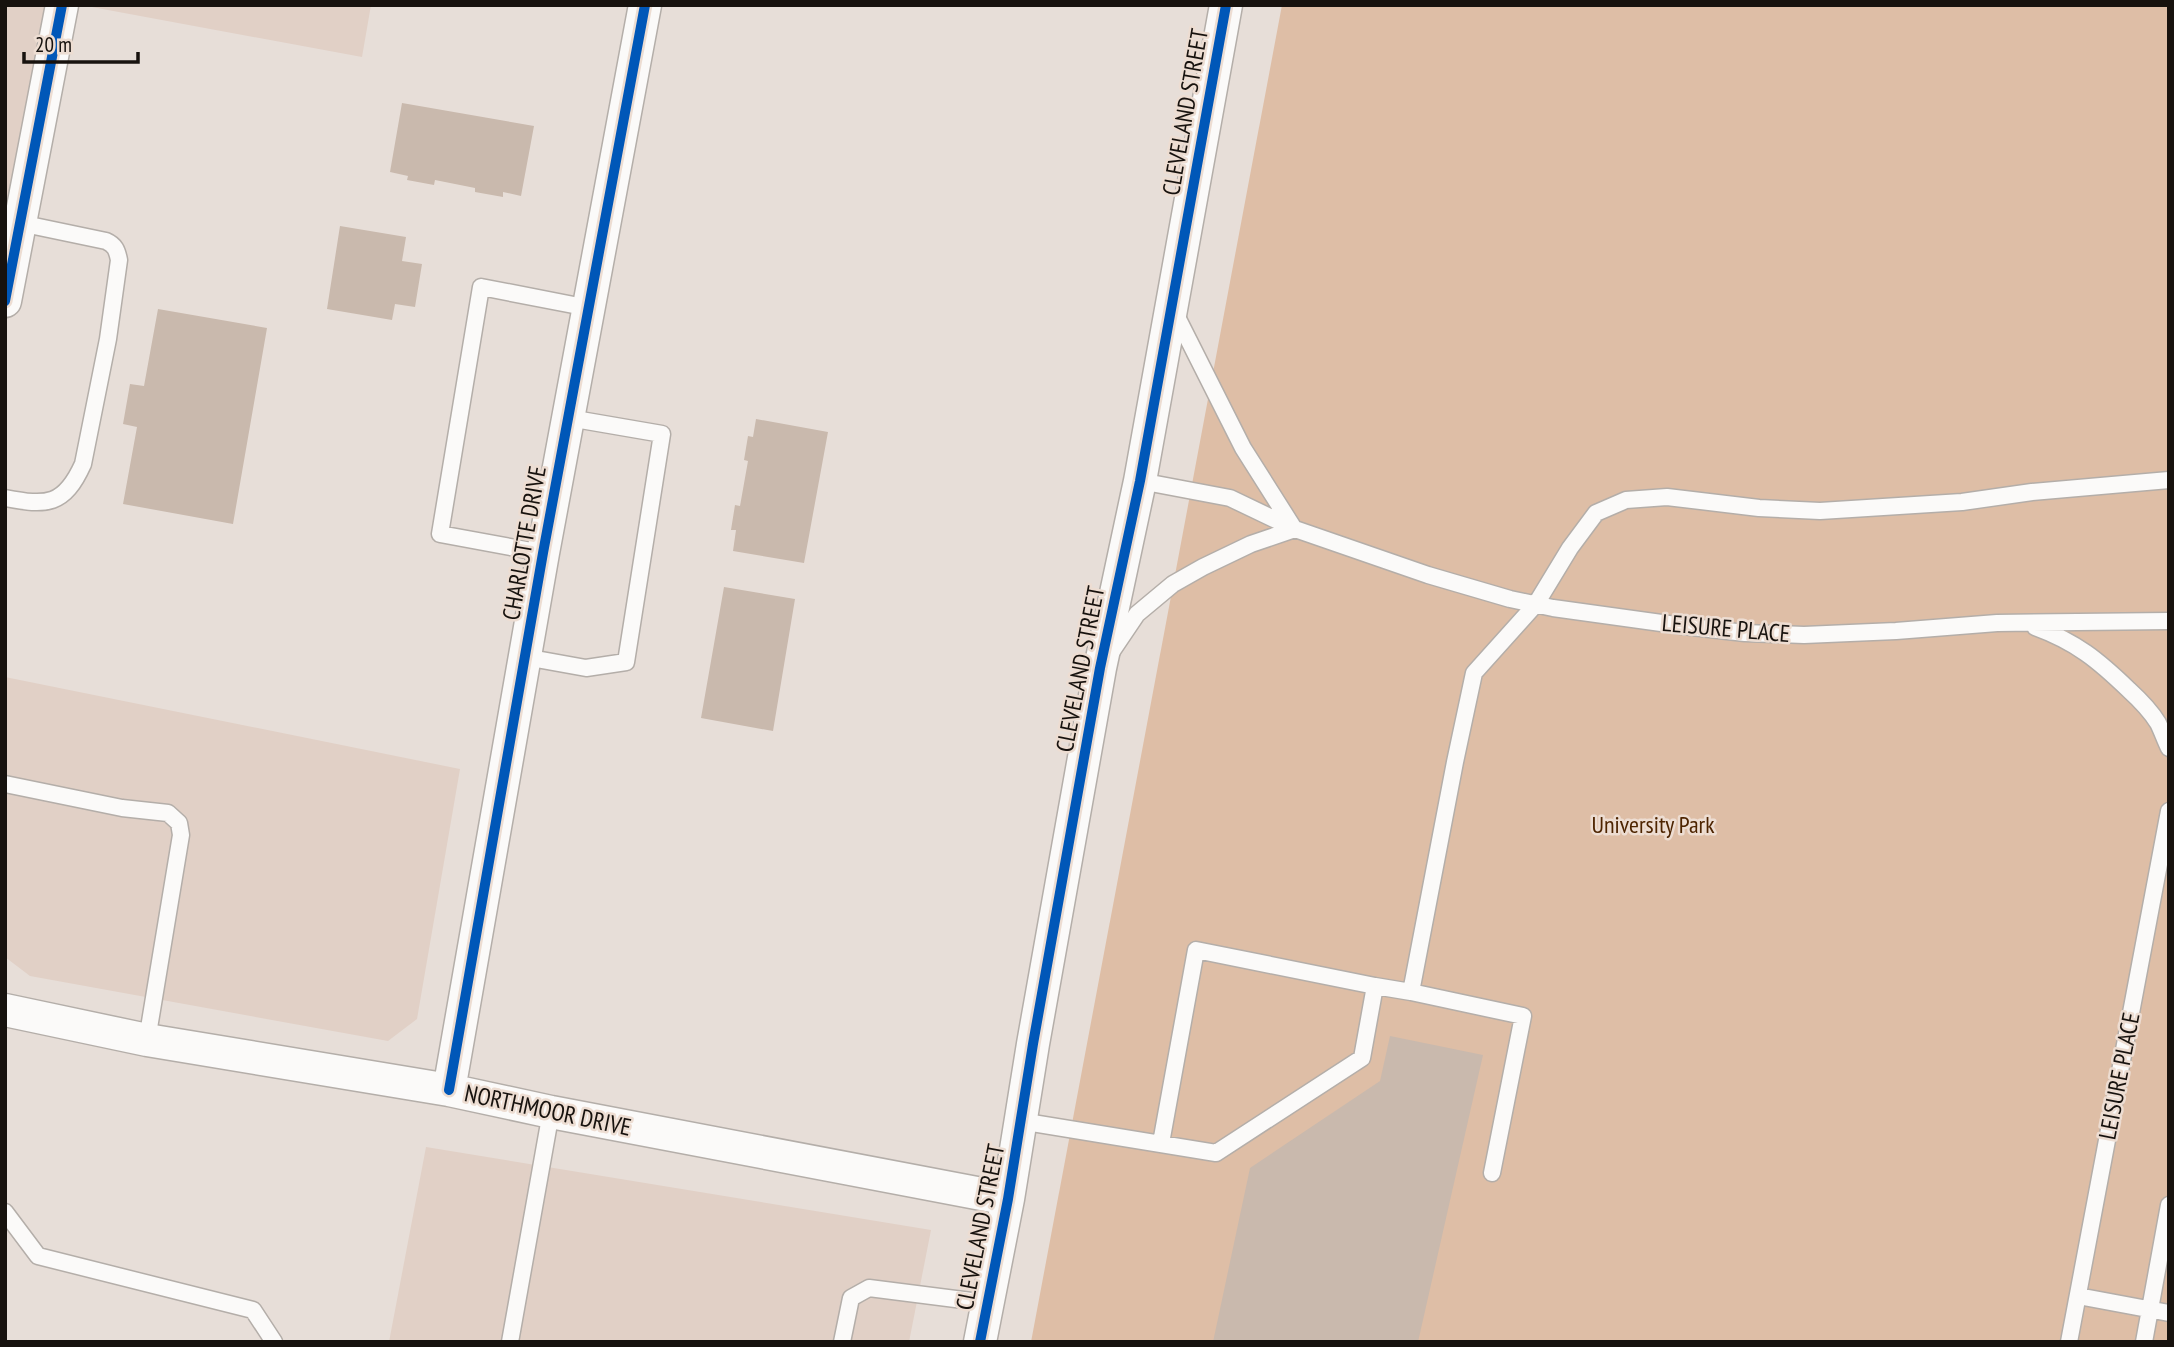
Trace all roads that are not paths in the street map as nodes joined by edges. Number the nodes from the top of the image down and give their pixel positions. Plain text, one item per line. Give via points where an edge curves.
1 (62, 5) edge
2 (645, 5) edge
3 (1226, 5) edge
4 (13, 222) edge
5 (5, 301) edge
6 (1170, 305) junction
7 (589, 308) junction
8 (569, 418) junction
9 (2169, 480) edge
10 (1140, 481) junction
11 (5, 498) edge
12 (1295, 529) junction
13 (543, 553) junction
14 (1536, 604) junction
15 (2169, 621) edge
16 (2026, 624) junction
17 (525, 657) junction
18 (1100, 668) junction
19 (2169, 748) edge
20 (5, 784) edge
21 (2169, 811) edge
22 (1375, 986) junction
23 (1411, 992) junction
24 (5, 1010) edge
25 (147, 1040) junction
26 (449, 1090) junction
27 (551, 1112) junction
28 (1020, 1121) junction
29 (1161, 1143) junction
30 (1492, 1173) dead end
31 (1008, 1199) junction
32 (2169, 1205) edge
33 (5, 1212) edge
34 (2078, 1296) junction
35 (987, 1303) junction
36 (2150, 1308) junction
37 (2169, 1313) edge
38 (274, 1342) edge
39 (510, 1342) edge
40 (842, 1342) edge
41 (979, 1342) edge
42 (2069, 1342) edge
43 (2144, 1342) edge

1 - 4 street
2 - 7 street, CHARLOTTE DRIVE
3 - 6 street, CLEVELAND STREET
4 - 5 street
4 - 11 lane via 106,241 113,244 119,260 108,339 83,464 75,483 61,496 41,503
6 - 10 street, CLEVELAND STREET
6 - 12 lane via 1242,448
7 - 8 street, CHARLOTTE DRIVE
7 - 13 lane via 481,287 440,534
8 - 13 street, CHARLOTTE DRIVE
8 - 17 lane via 662,434 626,662 586,668
9 - 14 lane via 1962,502 1820,511 1667,497 1626,500 1596,513
10 - 12 lane, LEISURE PLACE via 1230,498
10 - 18 street, CLEVELAND STREET
12 - 14 lane, LEISURE PLACE via 1428,575
12 - 18 lane via 1251,544 1173,584 1137,614
13 - 17 street, CHARLOTTE DRIVE
14 - 16 lane, LEISURE PLACE via 1745,633 1804,635
14 - 23 lane via 1475,673
15 - 16 lane, LEISURE PLACE
16 - 19 lane via 2055,634 2101,663 2143,703
17 - 26 street, CHARLOTTE DRIVE
18 - 28 street, CLEVELAND STREET
20 - 25 lane via 168,813 179,823 181,835
21 - 34 lane, LEISURE PLACE
22 - 23 lane
22 - 29 lane via 1362,1058 1216,1153
22 - 29 lane via 1196,950
23 - 30 lane via 1523,1016
24 - 25 street, NORTHMOOR DRIVE
25 - 26 street, NORTHMOOR DRIVE
26 - 27 street, NORTHMOOR DRIVE
27 - 31 street, NORTHMOOR DRIVE
27 - 39 lane
28 - 29 lane
28 - 31 street, CLEVELAND STREET
31 - 35 street, CLEVELAND STREET
32 - 36 lane
33 - 38 lane via 38,1256 253,1310
34 - 36 lane
34 - 42 lane, LEISURE PLACE
35 - 40 lane via 869,1288 851,1298
35 - 41 street, CLEVELAND STREET
36 - 37 lane
36 - 43 lane

